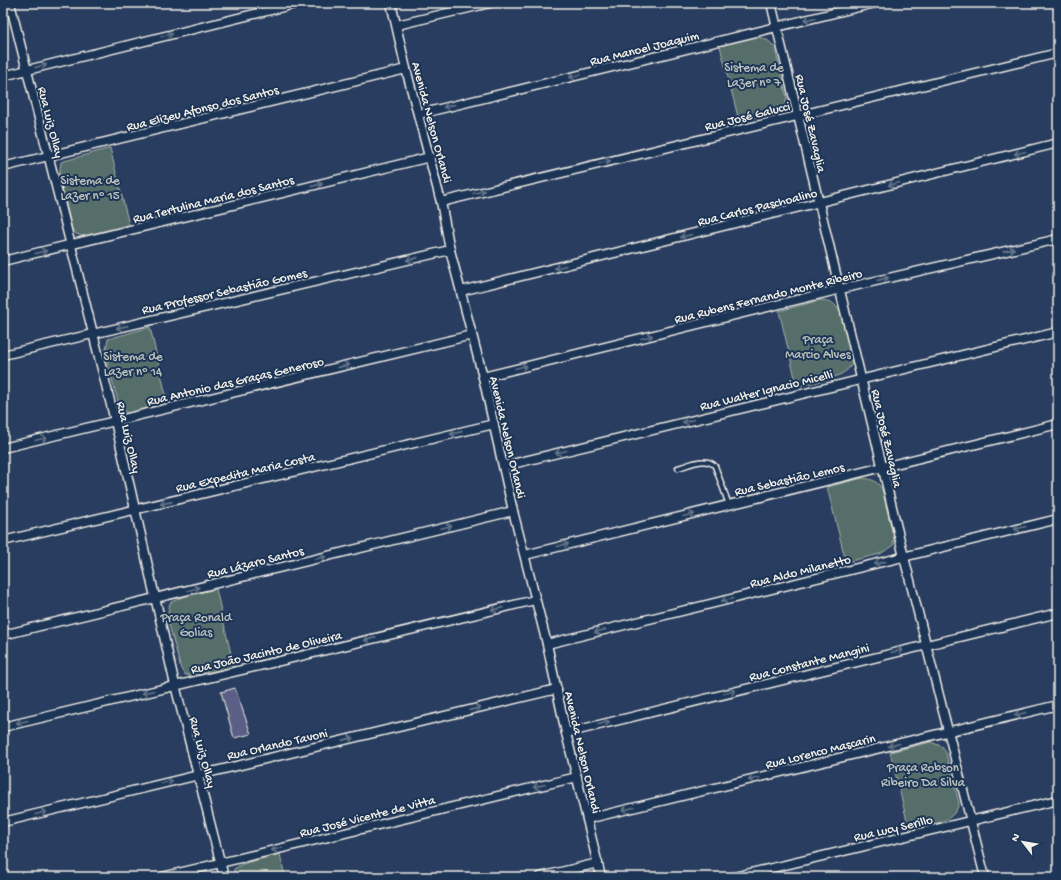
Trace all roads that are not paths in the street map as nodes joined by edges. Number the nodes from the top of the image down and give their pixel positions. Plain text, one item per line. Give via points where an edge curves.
1 (10, 3) edge
2 (298, 3) edge
3 (391, 3) edge
4 (490, 3) edge
5 (770, 3) edge
6 (875, 3) edge
7 (397, 26) junction
8 (776, 27) junction
9 (1058, 53) edge
10 (26, 70) junction
11 (406, 70) junction
12 (3, 76) edge
13 (419, 114) junction
14 (798, 115) junction
15 (1058, 143) edge
16 (48, 156) junction
17 (430, 157) junction
18 (3, 167) edge
19 (441, 202) junction
20 (818, 203) junction
21 (1058, 238) edge
22 (70, 245) junction
23 (450, 250) junction
24 (3, 261) edge
25 (841, 289) junction
26 (461, 292) junction
27 (1058, 332) edge
28 (92, 334) junction
29 (472, 335) junction
30 (3, 355) edge
31 (483, 377) junction
32 (862, 378) junction
33 (115, 421) junction
34 (494, 424) junction
35 (1058, 424) edge
36 (3, 448) edge
37 (504, 466) junction
38 (678, 468) dead end
39 (883, 468) junction
40 (729, 505) junction
41 (135, 510) junction
42 (513, 511) junction
43 (1058, 519) edge
44 (3, 542) edge
45 (525, 555) junction
46 (904, 557) junction
47 (156, 598) junction
48 (535, 600) junction
49 (1058, 613) edge
50 (3, 635) edge
51 (547, 644) junction
52 (926, 644) junction
53 (175, 685) junction
54 (557, 689) junction
55 (1058, 705) edge
56 (3, 727) edge
57 (948, 731) junction
58 (566, 733) junction
59 (198, 774) junction
60 (577, 777) junction
61 (1058, 800) edge
62 (587, 819) junction
63 (970, 821) junction
64 (3, 822) edge
65 (220, 863) junction
66 (598, 863) junction
67 (162, 877) edge
68 (224, 877) edge
69 (540, 877) edge
70 (601, 877) edge
71 (734, 877) edge
72 (985, 877) edge

1 - 10 street, Rua Luiz Ollay
10 -> 2 street
3 - 7 street, Avenida Nelson Orlandi
4 - 7 street
5 - 8 street, Rua José Zavaglia
6 -> 8 street, Rua Manoel Joaquim
7 - 11 street, Avenida Nelson Orlandi
8 -> 13 street, Rua Manoel Joaquim
8 - 14 street, Rua José Zavaglia
9 - 14 street, Rua José Galucci
10 - 12 street
10 - 16 street, Rua Luiz Ollay
11 - 13 street, Avenida Nelson Orlandi
11 - 16 street, Rua Elizeu Afonso dos Santos
13 - 17 street, Avenida Nelson Orlandi
19 -> 14 street, Rua José Galucci
14 - 20 street, Rua José Zavaglia
15 -> 20 street, Rua Carlos Paschoalino
16 - 18 street, Rua Elizeu Afonso dos Santos
16 - 22 street, Rua Luiz Ollay
17 - 19 street, Avenida Nelson Orlandi
22 -> 17 street, Rua Tertulina Maria dos Santos
19 - 23 street, Avenida Nelson Orlandi
20 - 25 street, Rua José Zavaglia
20 -> 26 street, Rua Carlos Paschoalino
25 -> 21 street, Rua Rubens Fernando Monte Ribeiro
24 -> 22 street, Rua Tertulina Maria dos Santos
22 - 28 street, Rua Luiz Ollay
23 - 26 street, Avenida Nelson Orlandi
23 -> 28 street, Rua Professor Sebastião Gomes
31 -> 25 street, Rua Rubens Fernando Monte Ribeiro
25 - 32 street, Rua José Zavaglia
26 - 29 street, Avenida Nelson Orlandi
27 - 32 street, Rua Walter Ignacio Micelli
28 - 30 street, Rua Professor Sebastião Gomes
28 - 33 street, Rua Luiz Ollay
29 - 31 street, Avenida Nelson Orlandi
33 -> 29 street, Rua Antonio das Graças Generoso
31 - 34 street, Avenida Nelson Orlandi
32 -> 37 street, Rua Walter Ignacio Micelli
32 - 39 street, Rua José Zavaglia
36 -> 33 street, Rua Antonio das Graças Generoso
33 - 41 street, Rua Luiz Ollay
34 - 37 street, Avenida Nelson Orlandi
34 -> 41 street, Rua Expedita Maria Costa
35 - 39 street, Rua Sebastião Lemos
37 - 42 street, Avenida Nelson Orlandi
38 - 40 lane via 711,462 715,466
39 - 40 street, Rua Sebastião Lemos
39 - 46 street, Rua José Zavaglia
45 -> 40 street, Rua Sebastião Lemos
41 - 44 street, Rua Expedita Maria Costa
41 - 47 street, Rua Luiz Ollay
42 - 45 street, Avenida Nelson Orlandi
47 -> 42 street, Rua Lázaro Santos
43 -> 46 street, Rua Aldo Milanetto
45 - 48 street, Avenida Nelson Orlandi
46 -> 51 street, Rua Aldo Milanetto
46 - 52 street, Rua José Zavaglia
47 - 50 street, Rua Lázaro Santos
47 - 53 street, Rua Luiz Ollay
48 - 51 street, Avenida Nelson Orlandi
48 -> 53 street, Rua João Jacinto de Oliveira
49 - 52 street, Rua Constante Mangini
51 - 54 street, Avenida Nelson Orlandi
52 - 57 street, Rua José Zavaglia
58 -> 52 street, Rua Constante Mangini
53 -> 56 street, Rua João Jacinto de Oliveira
53 - 59 street, Rua Luiz Ollay
54 - 58 street, Avenida Nelson Orlandi
59 -> 54 street, Rua Orlando Tavoni
55 -> 57 street, Rua Lorenco Mascarin
57 -> 62 street, Rua Lorenco Mascarin
57 - 63 street, Rua José Zavaglia
58 - 60 street, Avenida Nelson Orlandi
64 -> 59 street, Rua Orlando Tavoni
59 - 65 street, Rua Luiz Ollay
60 - 62 street, Avenida Nelson Orlandi
60 -> 65 street, Rua José Vicente de Vitta
61 - 63 street, Rua Lucy Serillo
62 - 66 street, Avenida Nelson Orlandi
63 - 71 street, Rua Lucy Serillo
63 - 72 street, Rua José Zavaglia
65 - 67 street, Rua José Vicente de Vitta
65 - 68 street, Rua Luiz Ollay
66 - 69 street
66 - 70 street, Avenida Nelson Orlandi

